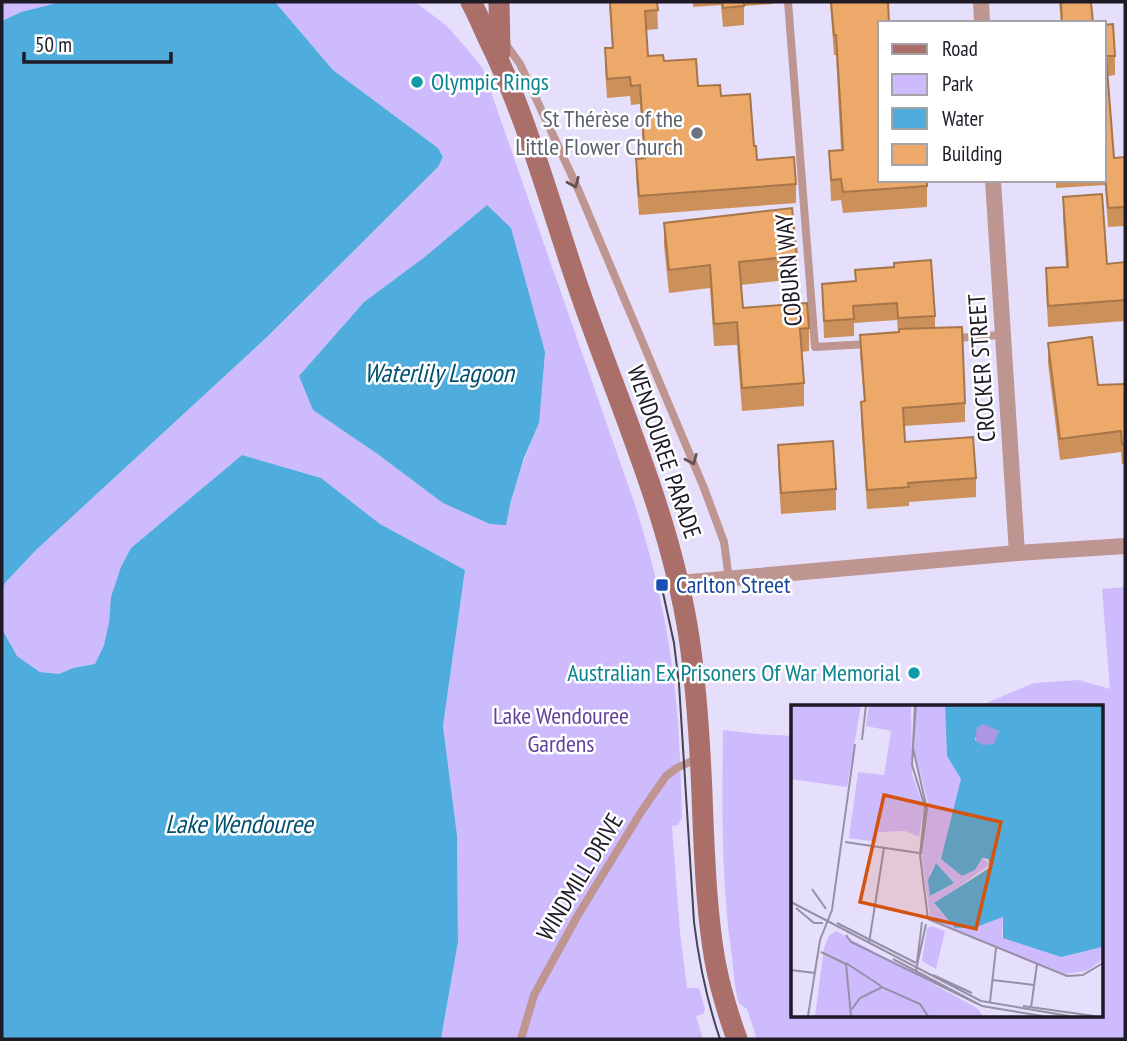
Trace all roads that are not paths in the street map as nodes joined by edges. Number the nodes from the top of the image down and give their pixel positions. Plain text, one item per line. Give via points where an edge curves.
1 (471, 2) edge
2 (499, 2) edge
3 (788, 2) edge
4 (981, 2) edge
5 (982, 21) edge
6 (499, 35) junction
7 (500, 61) junction
8 (993, 182) edge
9 (1003, 335) junction
10 (946, 339) edge
11 (880, 343) edge
12 (1125, 546) edge
13 (1017, 553) junction
14 (729, 579) junction
15 (679, 583) junction
16 (701, 757) junction
17 (521, 1039) edge
18 (737, 1039) edge

1 - 7 street, WENDOUREE PARADE
2 - 6 street, WENDOUREE PARADE
3 - 11 lane, COBURN WAY via 815,347
4 - 5 street
6 - 7 street, WENDOUREE PARADE
6 -> 14 lane, WENDOUREE PARADE via 520,64 600,241 720,528
7 - 15 street, WENDOUREE PARADE via 654,495
8 - 9 street, CROCKER STREET
9 - 10 lane
9 - 13 street, CROCKER STREET
12 - 13 street
13 - 14 street
14 - 15 street
15 - 16 street, WENDOUREE PARADE via 694,671
16 - 17 lane, WINDMILL DRIVE via 666,776 641,812 534,995
16 - 18 street, WENDOUREE PARADE via 713,946

